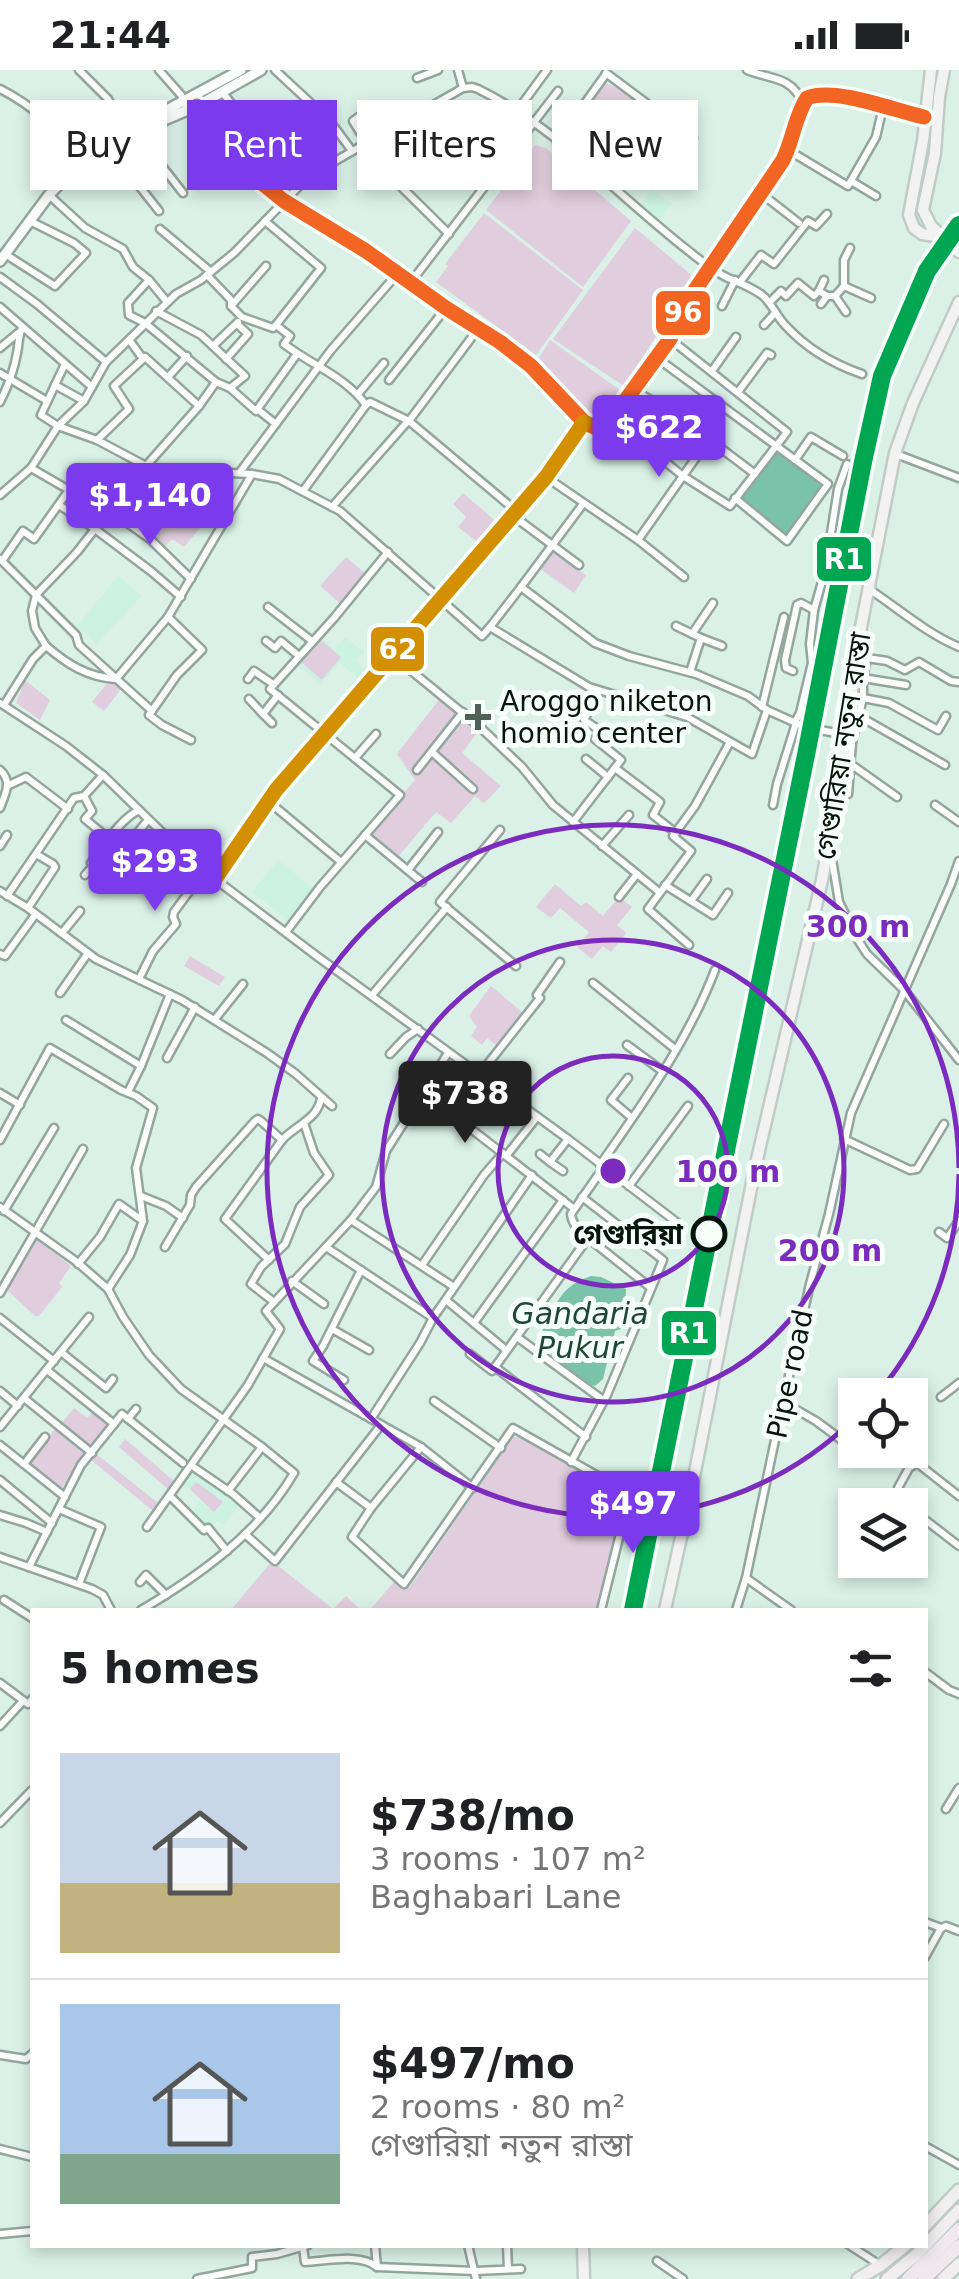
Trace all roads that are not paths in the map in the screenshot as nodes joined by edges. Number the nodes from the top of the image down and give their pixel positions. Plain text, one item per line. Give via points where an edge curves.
1 (79, 70) edge
2 (159, 70) edge
3 (241, 70) edge
4 (260, 70) edge
5 (275, 70) edge
6 (438, 70) edge
7 (458, 70) edge
8 (547, 70) edge
9 (747, 70) edge
10 (931, 70) edge
11 (944, 70) edge
12 (607, 72) edge
13 (418, 78) dead end
14 (934, 86) junction
15 (463, 88) junction
16 (0, 89) edge
17 (558, 91) dead end
18 (222, 92) junction
19 (109, 100) edge
20 (198, 100) edge
21 (203, 100) edge
22 (228, 100) edge
23 (441, 100) edge
24 (498, 100) edge
25 (525, 100) edge
26 (587, 100) edge
27 (643, 100) edge
28 (803, 103) junction
29 (187, 104) edge
30 (30, 106) edge
31 (882, 107) junction
32 (924, 118) junction
33 (534, 124) junction
34 (532, 127) edge
35 (552, 138) edge
36 (357, 147) edge
37 (352, 150) junction
38 (788, 150) junction
39 (167, 172) edge
40 (852, 181) junction
41 (53, 190) edge
42 (143, 190) edge
43 (272, 190) edge
44 (407, 190) edge
45 (483, 190) edge
46 (615, 190) edge
47 (184, 193) dead end
48 (49, 194) junction
49 (762, 194) junction
50 (876, 196) dead end
51 (284, 201) junction
52 (159, 210) dead end
53 (826, 214) dead end
54 (29, 221) junction
55 (265, 221) junction
56 (799, 224) dead end
57 (160, 229) dead end
58 (449, 234) junction
59 (943, 238) junction
60 (850, 248) dead end
61 (959, 252) edge
62 (2, 258) edge
63 (266, 266) dead end
64 (712, 267) junction
65 (398, 273) junction
66 (209, 274) junction
67 (0, 276) edge
68 (149, 280) junction
69 (824, 280) dead end
70 (738, 281) junction
71 (411, 282) junction
72 (844, 286) junction
73 (819, 290) junction
74 (831, 296) junction
75 (871, 298) dead end
76 (167, 302) junction
77 (770, 302) junction
78 (959, 302) edge
79 (821, 304) dead end
80 (231, 306) junction
81 (722, 306) dead end
82 (0, 308) edge
83 (446, 308) junction
84 (156, 311) junction
85 (775, 312) junction
86 (846, 312) dead end
87 (239, 320) junction
88 (145, 322) junction
89 (276, 325) junction
90 (764, 326) dead end
91 (478, 329) junction
92 (20, 331) junction
93 (736, 337) dead end
94 (670, 339) junction
95 (130, 341) junction
96 (214, 346) junction
97 (0, 348) edge
98 (297, 354) junction
99 (771, 355) dead end
100 (186, 356) junction
101 (458, 356) junction
102 (657, 358) junction
103 (143, 359) junction
104 (226, 359) junction
105 (106, 362) junction
106 (384, 362) dead end
107 (65, 364) junction
108 (462, 364) dead end
109 (319, 366) junction
110 (712, 371) junction
111 (0, 373) edge
112 (862, 374) dead end
113 (168, 377) junction
114 (11, 379) junction
115 (389, 380) dead end
116 (216, 382) junction
117 (54, 385) junction
118 (92, 387) junction
119 (230, 388) junction
120 (633, 389) junction
121 (738, 392) junction
122 (358, 394) junction
123 (46, 401) junction
124 (84, 401) junction
125 (0, 402) edge
126 (366, 405) junction
127 (199, 406) junction
128 (257, 409) junction
129 (409, 421) junction
130 (584, 422) junction
131 (617, 422) junction
132 (276, 424) junction
133 (58, 426) junction
134 (97, 440) junction
135 (709, 440) junction
136 (775, 447) junction
137 (895, 453) junction
138 (843, 456) dead end
139 (795, 460) junction
140 (847, 464) dead end
141 (146, 466) junction
142 (31, 468) junction
143 (240, 473) junction
144 (156, 474) junction
145 (252, 474) junction
146 (755, 474) junction
147 (683, 476) junction
148 (546, 477) junction
149 (959, 478) edge
150 (69, 490) junction
151 (303, 492) junction
152 (0, 495) edge
153 (92, 498) junction
154 (735, 498) junction
155 (59, 504) junction
156 (583, 504) junction
157 (332, 507) junction
158 (514, 513) junction
159 (95, 529) junction
160 (638, 540) junction
161 (551, 546) junction
162 (388, 552) junction
163 (1, 560) edge
164 (579, 565) dead end
165 (684, 577) dead end
166 (192, 580) junction
167 (521, 587) junction
168 (869, 589) junction
169 (36, 595) junction
170 (180, 597) junction
171 (441, 599) junction
172 (713, 603) dead end
173 (268, 607) dead end
174 (814, 610) junction
175 (784, 616) dead end
176 (168, 617) junction
177 (490, 626) junction
178 (676, 626) dead end
179 (692, 634) junction
180 (702, 638) junction
181 (266, 641) dead end
182 (312, 642) junction
183 (46, 646) junction
184 (722, 646) dead end
185 (959, 647) edge
186 (392, 654) junction
187 (299, 656) junction
188 (794, 671) dead end
189 (690, 672) junction
190 (116, 678) junction
191 (863, 678) junction
192 (248, 679) dead end
193 (959, 682) edge
194 (273, 684) junction
195 (906, 685) dead end
196 (599, 691) junction
197 (278, 695) junction
198 (863, 698) junction
199 (249, 699) dead end
200 (2, 704) edge
201 (764, 709) junction
202 (152, 712) junction
203 (463, 712) junction
204 (263, 714) junction
205 (860, 716) junction
206 (946, 716) dead end
207 (796, 722) junction
208 (272, 723) dead end
209 (325, 733) junction
210 (376, 734) dead end
211 (846, 734) junction
212 (191, 740) dead end
213 (730, 742) junction
214 (432, 752) junction
215 (355, 758) junction
216 (586, 760) dead end
217 (852, 765) junction
218 (944, 765) dead end
219 (615, 768) junction
220 (0, 770) edge
221 (417, 770) dead end
222 (103, 775) junction
223 (608, 777) junction
224 (9, 785) junction
225 (473, 789) dead end
226 (848, 794) dead end
227 (84, 796) junction
228 (897, 797) dead end
229 (268, 801) junction
230 (773, 805) dead end
231 (935, 805) dead end
232 (0, 808) edge
233 (68, 809) junction
234 (139, 810) junction
235 (629, 815) dead end
236 (148, 820) junction
237 (573, 822) junction
238 (959, 822) edge
239 (500, 830) dead end
240 (438, 832) dead end
241 (676, 832) junction
242 (365, 834) junction
243 (8, 835) dead end
244 (830, 836) junction
245 (109, 839) junction
246 (0, 846) edge
247 (602, 846) junction
248 (36, 854) junction
249 (959, 861) edge
250 (113, 862) dead end
251 (341, 862) junction
252 (205, 870) junction
253 (408, 870) junction
254 (637, 874) junction
255 (85, 875) dead end
256 (706, 878) dead end
257 (215, 879) junction
258 (422, 882) dead end
259 (666, 885) junction
260 (660, 892) junction
261 (4, 893) edge
262 (728, 893) dead end
263 (619, 896) dead end
264 (691, 901) junction
265 (446, 907) junction
266 (28, 908) junction
267 (80, 911) dead end
268 (38, 917) junction
269 (286, 932) junction
270 (62, 933) junction
271 (689, 946) dead end
272 (88, 953) junction
273 (0, 954) edge
274 (560, 962) dead end
275 (516, 966) dead end
276 (715, 970) dead end
277 (139, 979) junction
278 (243, 984) dead end
279 (593, 984) dead end
280 (904, 990) junction
281 (60, 993) dead end
282 (170, 994) junction
283 (372, 996) junction
284 (195, 1007) junction
285 (66, 1020) dead end
286 (215, 1020) junction
287 (418, 1030) junction
288 (627, 1045) dead end
289 (675, 1049) junction
290 (448, 1053) junction
291 (390, 1054) dead end
292 (167, 1058) dead end
293 (959, 1060) edge
294 (141, 1066) junction
295 (661, 1070) junction
296 (476, 1073) junction
297 (628, 1078) dead end
298 (457, 1089) dead end
299 (128, 1092) junction
300 (0, 1093) edge
301 (504, 1094) junction
302 (321, 1097) junction
303 (20, 1105) junction
304 (332, 1106) dead end
305 (688, 1106) dead end
306 (448, 1111) dead end
307 (487, 1113) dead end
308 (536, 1118) junction
309 (632, 1118) junction
310 (304, 1122) junction
311 (944, 1124) dead end
312 (54, 1128) dead end
313 (0, 1138) edge
314 (568, 1139) junction
315 (844, 1139) junction
316 (282, 1140) junction
317 (82, 1150) dead end
318 (505, 1154) junction
319 (540, 1154) dead end
320 (550, 1162) junction
321 (601, 1166) junction
322 (563, 1171) dead end
323 (532, 1175) junction
324 (629, 1186) junction
325 (141, 1196) junction
326 (582, 1197) junction
327 (563, 1200) junction
328 (574, 1208) junction
329 (2, 1209) edge
330 (183, 1218) junction
331 (351, 1220) junction
332 (143, 1221) junction
333 (959, 1221) edge
334 (678, 1224) dead end
335 (34, 1231) junction
336 (938, 1232) dead end
337 (588, 1238) junction
338 (165, 1247) dead end
339 (326, 1247) junction
340 (269, 1260) junction
341 (78, 1264) junction
342 (422, 1265) junction
343 (361, 1270) junction
344 (292, 1281) junction
345 (454, 1288) junction
346 (651, 1288) junction
347 (108, 1289) junction
348 (0, 1293) edge
349 (446, 1300) junction
350 (274, 1302) junction
351 (324, 1304) dead end
352 (89, 1317) dead end
353 (0, 1318) edge
354 (433, 1318) junction
355 (474, 1323) junction
356 (332, 1329) junction
357 (517, 1337) junction
358 (369, 1350) dead end
359 (506, 1350) junction
360 (61, 1352) junction
361 (470, 1354) dead end
362 (263, 1358) junction
363 (54, 1361) junction
364 (495, 1367) junction
365 (47, 1370) junction
366 (114, 1378) dead end
367 (344, 1380) dead end
368 (959, 1382) edge
369 (0, 1391) edge
370 (941, 1397) dead end
371 (603, 1400) junction
372 (434, 1401) dead end
373 (21, 1402) junction
374 (783, 1402) junction
375 (136, 1408) dead end
376 (128, 1419) junction
377 (371, 1419) junction
378 (222, 1420) junction
379 (114, 1424) junction
380 (381, 1425) junction
381 (0, 1427) edge
382 (586, 1436) junction
383 (45, 1437) dead end
384 (838, 1437) edge
385 (0, 1445) edge
386 (262, 1447) junction
387 (421, 1447) junction
388 (501, 1448) junction
389 (92, 1452) junction
390 (571, 1462) junction
391 (183, 1463) dead end
392 (24, 1464) junction
393 (196, 1468) dead end
394 (0, 1480) edge
395 (336, 1482) junction
396 (473, 1488) junction
397 (898, 1488) edge
398 (228, 1490) junction
399 (630, 1494) junction
400 (959, 1496) edge
401 (656, 1497) dead end
402 (65, 1498) junction
403 (172, 1498) dead end
404 (371, 1508) junction
405 (59, 1509) junction
406 (0, 1515) edge
407 (260, 1518) junction
408 (928, 1522) edge
409 (52, 1523) junction
410 (147, 1527) dead end
411 (47, 1532) junction
412 (245, 1534) junction
413 (959, 1546) edge
414 (227, 1551) junction
415 (0, 1557) edge
416 (29, 1567) junction
417 (746, 1578) junction
418 (140, 1582) dead end
419 (79, 1584) junction
420 (166, 1595) junction
421 (4, 1600) dead end
422 (110, 1608) edge
423 (144, 1608) edge
424 (602, 1608) edge
425 (665, 1608) edge
426 (737, 1608) edge
427 (788, 1608) edge
428 (30, 1617) edge
429 (928, 1674) edge
430 (0, 1683) edge
431 (959, 1694) edge
432 (28, 1700) edge
433 (0, 1726) edge
434 (959, 1788) edge
435 (30, 1792) edge
436 (946, 1809) dead end
437 (0, 1823) edge
438 (928, 1923) edge
439 (941, 1928) junction
440 (959, 1930) edge
441 (928, 1952) edge
442 (0, 2055) edge
443 (30, 2056) edge
444 (928, 2148) edge
445 (0, 2149) edge
446 (30, 2156) edge
447 (959, 2165) edge
448 (959, 2190) edge
449 (959, 2210) edge
450 (928, 2223) edge
451 (959, 2229) edge
452 (30, 2231) edge
453 (0, 2234) edge
454 (928, 2242) edge
455 (959, 2246) edge
456 (297, 2248) edge
457 (304, 2248) edge
458 (374, 2248) edge
459 (469, 2248) edge
460 (507, 2248) edge
461 (583, 2248) edge
462 (854, 2248) edge
463 (902, 2248) edge
464 (923, 2248) edge
465 (657, 2261) dead end
466 (959, 2264) edge
467 (882, 2265) junction
468 (377, 2267) junction
469 (508, 2269) junction
470 (521, 2269) dead end
471 (475, 2275) edge
472 (197, 2279) edge
473 (584, 2279) edge
474 (682, 2279) edge
475 (858, 2279) edge
476 (887, 2279) edge
477 (908, 2279) edge
478 (924, 2279) edge
479 (943, 2279) edge

1 - 19 street
2 - 29 street
3 - 20 main road
4 - 18 main road
5 - 37 street
6 - 13 street
7 - 15 street
8 - 25 street
9 - 28 street via 788,82
10 - 14 main road
11 - 14 main road
12 - 26 street
12 - 27 street
14 - 32 main road
14 - 59 main road via 935,153 923,210
15 - 23 street
15 - 24 street
16 - 30 street
17 - 33 street
18 - 21 main road
18 - 22 street
28 - 31 street via 828,94
28 - 38 street
31 - 32 street
31 - 40 street via 876,137
32 - 59 main road via 910,218 922,234
33 - 34 street
33 - 35 street
36 - 37 street
37 - 51 street via 308,176
38 - 40 street via 848,186
38 - 49 street
39 - 47 street
40 - 50 street
41 - 48 main road
42 - 52 street
43 - 51 street
44 - 58 street
45 - 58 street
46 - 64 street
48 - 54 main road
48 - 68 street via 85,228 123,249
49 - 56 street
49 - 64 street
51 - 55 street
51 - 65 street
53 - 70 street via 816,226 808,220 774,264 760,254
54 - 62 main road
54 - 62 street via 86,253 55,286
55 - 66 street
55 - 89 street via 321,268
57 - 66 street
58 - 71 street
59 - 61 main road
60 - 72 street
63 - 80 street
64 - 70 street
64 - 94 street
65 - 71 street
65 - 109 street
66 - 76 street
66 - 80 street
67 - 105 street
68 - 76 street
68 - 88 street via 128,302 129,315
69 - 73 street
70 - 77 street
70 - 81 street
71 - 83 street
72 - 74 street
72 - 75 street
73 - 74 street
73 - 77 street via 814,296 798,283
74 - 79 street
74 - 86 street
76 - 84 street
77 - 85 street
78 - 137 main road, গেণ্ডারিয়া নতুন রাস্তা
80 - 87 street
82 - 92 street
83 - 91 street
83 - 115 street
84 - 88 street
84 - 96 street
85 - 90 street
85 - 112 street via 828,360
87 - 89 street
87 - 96 street
87 - 104 street via 248,334
88 - 95 street
88 - 100 street
89 - 98 street
91 - 101 street
91 - 130 street via 531,366
92 - 97 street
92 - 107 street
92 - 114 street
93 - 110 street
94 - 102 street
94 - 110 street
95 - 103 street
95 - 105 street
96 - 104 street
98 - 109 street
98 - 128 street
99 - 121 street
100 - 113 street
100 - 116 street
101 - 108 street
101 - 129 street
102 - 120 street
102 - 136 street
103 - 113 street
103 - 134 street via 114,386 129,409
104 - 119 street via 245,376
105 - 118 street
106 - 122 street
107 - 117 street
107 - 118 street
109 - 122 street
109 - 132 street
110 - 121 street
111 - 114 street
113 - 127 street
114 - 123 street
114 - 125 street
116 - 119 street
116 - 127 street
117 - 123 street
117 - 124 street
118 - 124 street
119 - 128 street
120 - 131 street
120 - 135 street
121 - 136 street via 787,432
122 - 126 street
123 - 133 street via 41,414
124 - 133 street
126 - 129 street
126 - 151 street
127 - 141 street
128 - 132 street
129 - 157 street
129 - 158 street
130 - 131 street via 596,428
130 - 148 street
131 - 147 street
132 - 143 street
133 - 134 street
133 - 142 street
134 - 141 street
135 - 146 street
135 - 147 street
136 - 139 street
136 - 146 street
137 - 149 street
137 - 168 main road, গেণ্ডারিয়া নতুন রাস্তা
138 - 139 street via 811,437
139 - 154 street via 828,484 787,541
140 - 174 street
141 - 144 street
142 - 150 street
142 - 152 street
143 - 144 street
143 - 145 street
144 - 153 street via 114,481
145 - 151 street
145 - 166 street
146 - 154 street
147 - 154 street via 730,506
147 - 160 street
148 - 156 street
148 - 158 street
150 - 153 street
150 - 155 street
151 - 157 street
153 - 166 street via 150,539
155 - 159 street
155 - 163 street via 34,539 23,531
156 - 160 street
156 - 161 street
157 - 162 street
158 - 161 street
158 - 171 street
159 - 169 street
159 - 170 street
160 - 165 street
161 - 164 street
161 - 167 street
162 - 171 street
162 - 182 street
163 - 169 street
166 - 170 street
167 - 177 street
167 - 189 street via 596,642
168 - 185 street via 934,637
168 - 211 main road, গেণ্ডারিয়া নতুন রাস্তা
169 - 183 street via 35,628
169 - 190 street
170 - 176 street
171 - 177 street via 482,636
171 - 186 street
172 - 179 street
173 - 182 street
174 - 188 street via 797,606 785,660
174 - 207 street via 812,663
175 - 201 street
176 - 190 street
176 - 202 street via 202,650
177 - 196 street
178 - 179 street
179 - 180 street
180 - 184 street
180 - 189 street
181 - 187 street via 275,648 281,641
182 - 187 street
183 - 190 street via 78,670
183 - 200 street
186 - 203 street
186 - 209 street
187 - 194 street
189 - 201 street
190 - 202 street
191 - 193 street via 868,658 906,670 919,662
191 - 195 street
191 - 198 street
192 - 194 street via 254,671
194 - 197 street
196 - 213 street via 686,717
196 - 219 street via 584,720 602,731 595,739 621,760
197 - 204 street
197 - 209 street
198 - 205 street
198 - 206 street via 889,703 938,730
199 - 204 street
200 - 222 street
201 - 207 street
201 - 213 street via 752,754
202 - 212 street
203 - 214 street
203 - 237 street
204 - 208 street
205 - 217 street
205 - 218 street
207 - 211 street
207 - 230 street
209 - 215 street
209 - 229 street
210 - 215 street
211 - 244 main road, গেণ্ডারিয়া নতুন রাস্তা
213 - 241 street
214 - 221 street
214 - 225 street
215 - 242 street via 400,795
216 - 223 street
217 - 226 street
217 - 228 street
219 - 223 street
219 - 241 street via 660,802 653,815
220 - 224 street
222 - 227 street
222 - 234 street
223 - 237 street
224 - 232 street
224 - 233 street via 24,776
227 - 233 street
227 - 245 street via 92,811 85,818
229 - 251 street
229 - 257 street
231 - 238 street
233 - 248 street
234 - 236 street
234 - 245 street
235 - 247 street
236 - 250 street
236 - 252 street
237 - 247 street
239 - 265 street via 440,902
240 - 253 street
241 - 259 street via 691,850
242 - 251 street
242 - 253 street
243 - 246 street
244 - 280 street via 834,885 848,924
244 - 425 main road, গেণ্ডারিয়া নতুন রাস্তা
245 - 255 street
247 - 254 street
248 - 261 street
248 - 266 street via 55,866
249 - 280 street, Pipe road
251 - 269 street
252 - 257 street
252 - 277 street
253 - 258 street
254 - 260 street
254 - 263 street
256 - 264 street
257 - 269 street
259 - 260 street
259 - 264 street
260 - 271 street via 648,908
261 - 266 street
262 - 264 street via 713,914
265 - 275 street
265 - 283 street
266 - 268 street
267 - 270 street
268 - 270 street
268 - 273 street via 6,956
269 - 283 street
270 - 272 street
272 - 277 street
272 - 281 street
274 - 296 street via 540,998
276 - 289 street
277 - 282 street
278 - 286 street
279 - 289 street
280 - 293 street
280 - 315 street, Pipe road
282 - 284 street
282 - 294 street
283 - 287 street
284 - 286 street
284 - 292 street
285 - 294 street
286 - 302 street
287 - 290 street
287 - 291 street
288 - 295 street
289 - 295 street
290 - 296 street
290 - 331 street via 386,1152 376,1187
294 - 299 street
295 - 309 street
296 - 298 street
296 - 301 street
297 - 309 street via 611,1100
299 - 303 street via 50,1048
299 - 325 street via 154,1110 136,1168
300 - 303 street
301 - 307 street
301 - 308 street
302 - 304 street
302 - 310 street
303 - 313 street
305 - 324 street
306 - 318 street
308 - 314 street
308 - 318 street
309 - 321 street
310 - 316 street
310 - 340 street via 328,1176 300,1207
311 - 315 street via 917,1169
312 - 329 street
314 - 320 street
314 - 321 street
315 - 374 street, Pipe road
316 - 330 street via 254,1120 196,1187
316 - 340 street via 225,1220
317 - 335 street
318 - 323 street
318 - 342 street
319 - 320 street
320 - 322 street
321 - 324 street
321 - 326 street
323 - 327 street
323 - 345 street
324 - 334 street
325 - 330 street
325 - 332 street
326 - 328 street
326 - 346 street via 663,1260
327 - 328 street
327 - 355 street
328 - 337 street via 572,1219
329 - 335 street
330 - 338 street
331 - 339 street
331 - 342 street
332 - 341 street via 118,1204
332 - 347 street
333 - 336 street via 946,1238
335 - 341 street
335 - 348 street
337 - 346 street
337 - 357 street
339 - 343 street
339 - 344 street
340 - 350 street via 251,1284
341 - 347 street
342 - 345 street
343 - 354 street
343 - 356 street
344 - 350 street
344 - 351 street
345 - 349 street
346 - 371 street
347 - 378 street via 149,1355
349 - 354 street
349 - 355 street
350 - 362 street via 265,1312 280,1329
352 - 360 street
353 - 363 street
354 - 377 street
355 - 359 street
356 - 358 street
356 - 367 street via 313,1361
357 - 359 street
357 - 371 street
359 - 364 street
360 - 363 street
360 - 366 street via 106,1388
361 - 364 street
362 - 377 street
362 - 378 street
363 - 365 street
364 - 382 street
365 - 373 street
365 - 379 street
368 - 370 street
369 - 373 street
371 - 382 street
372 - 388 street
373 - 381 street
373 - 389 street
374 - 384 street
374 - 417 street, Pipe road
375 - 376 street
376 - 379 street via 122,1414
376 - 391 street
377 - 380 street
378 - 386 street
378 - 410 street
379 - 389 street
380 - 387 street
380 - 395 street
382 - 390 street
383 - 392 street
385 - 392 street
386 - 398 street
386 - 407 street via 294,1474
387 - 396 street
387 - 404 street
388 - 390 street via 514,1428
388 - 396 street
389 - 402 street
390 - 399 street
392 - 402 street
393 - 398 street
394 - 409 street
395 - 404 street
395 - 412 street via 276,1561
396 - 404 street via 405,1584 353,1540
397 - 400 street via 917,1463
398 - 407 street
399 - 401 street
399 - 424 street
402 - 405 street
403 - 414 street
405 - 409 street
405 - 419 street via 100,1527
406 - 411 street
407 - 412 street
408 - 413 street
409 - 411 street
411 - 416 street
412 - 414 street
414 - 420 street
415 - 416 street
416 - 419 street
417 - 426 street, Pipe road
417 - 427 street
418 - 420 street via 146,1575
419 - 422 street via 103,1595
420 - 423 street
421 - 428 street
429 - 431 street
430 - 432 street
432 - 433 street
434 - 436 street
435 - 437 street
438 - 439 street
439 - 440 street
439 - 441 street
442 - 443 street
444 - 447 street
445 - 446 street
448 - 450 highway
449 - 454 highway
451 - 477 highway
452 - 453 street
455 - 478 highway
456 - 472 street via 256,2256 252,2268
457 - 468 street via 305,2262 368,2260
458 - 468 street
459 - 471 street
460 - 469 street
461 - 473 main road
462 - 467 street
463 - 467 highway
464 - 476 highway
465 - 474 street
466 - 479 highway
467 - 475 highway
468 - 471 street
469 - 470 street
469 - 471 street

